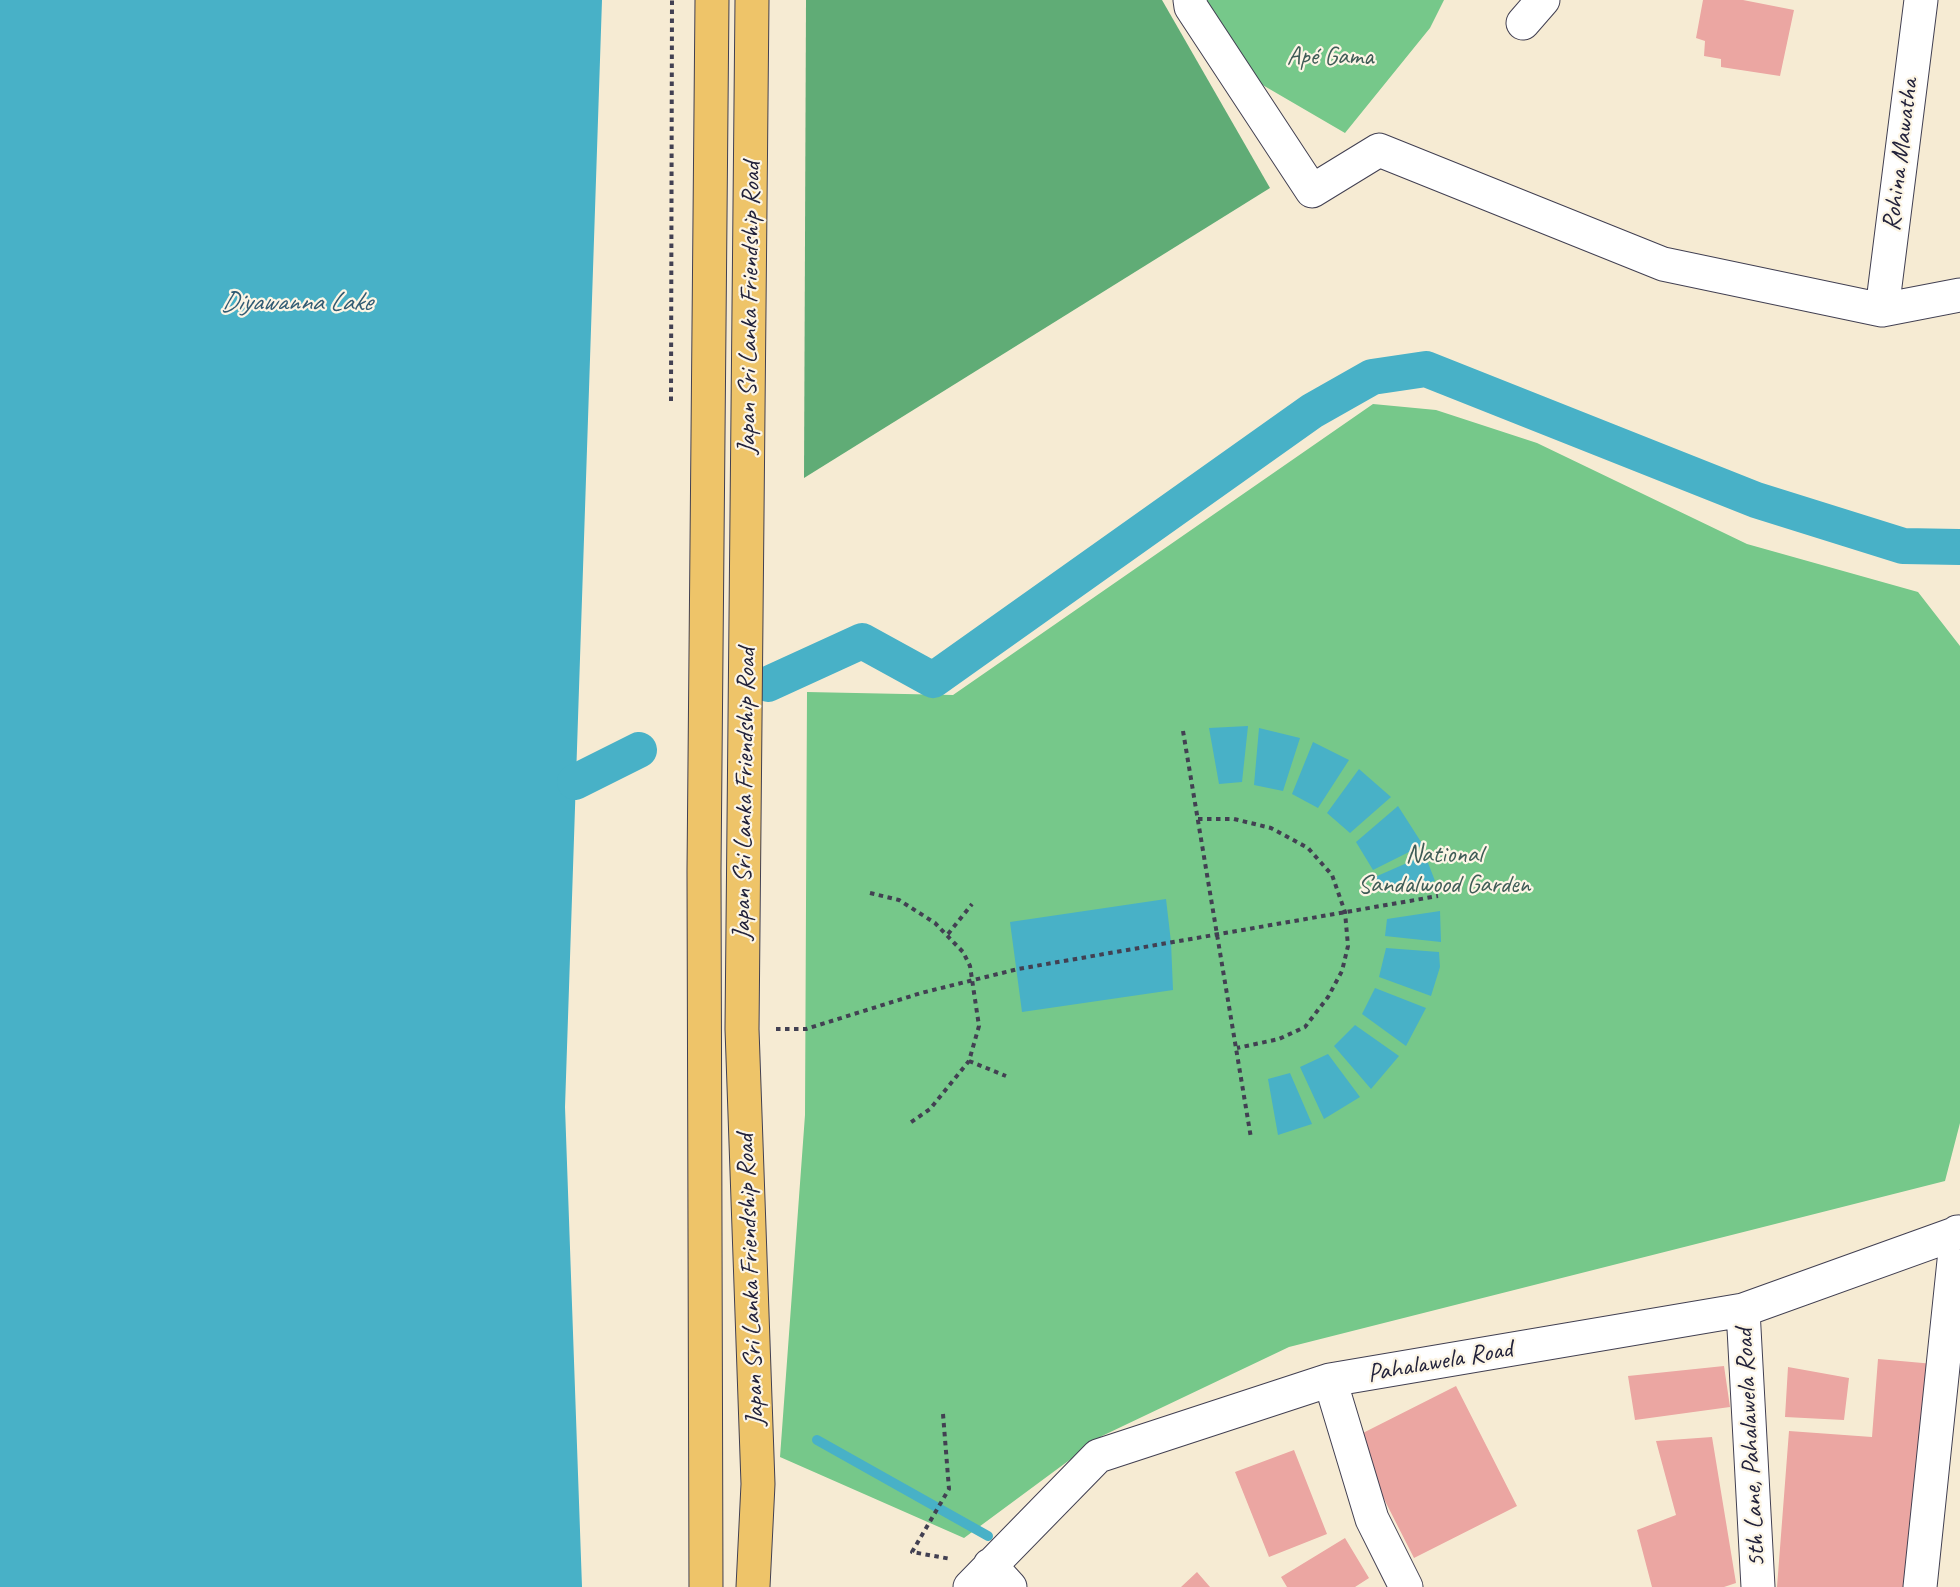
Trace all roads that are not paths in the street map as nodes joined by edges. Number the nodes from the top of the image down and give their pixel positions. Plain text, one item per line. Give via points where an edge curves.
1 (712, 0) edge
2 (753, 0) edge
3 (1190, 0) edge
4 (1921, 0) edge
5 (1960, 295) edge
6 (1882, 310) junction
7 (1959, 1232) edge
8 (1743, 1310) junction
9 (1330, 1380) junction
10 (983, 1575) edge
11 (705, 1587) edge
12 (753, 1587) edge
13 (1406, 1587) edge
14 (1758, 1587) edge
15 (1920, 1587) edge

1 - 11 main road, Japan Sri Lanka Friendship Road via 704,870
2 - 12 main road, Japan Sri Lanka Friendship Road via 742,1029 758,1484
3 - 6 street via 1312,191 1379,150 1663,264
4 - 6 street, Rohina Mawatha
5 - 6 street
7 - 8 street, Pahalawela Road
7 - 15 street
8 - 9 street, Pahalawela Road
8 - 14 street, 5th Lane, Pahalawela Road
9 - 10 street, Pahalawela Road via 1098,1456
9 - 13 street via 1372,1519

